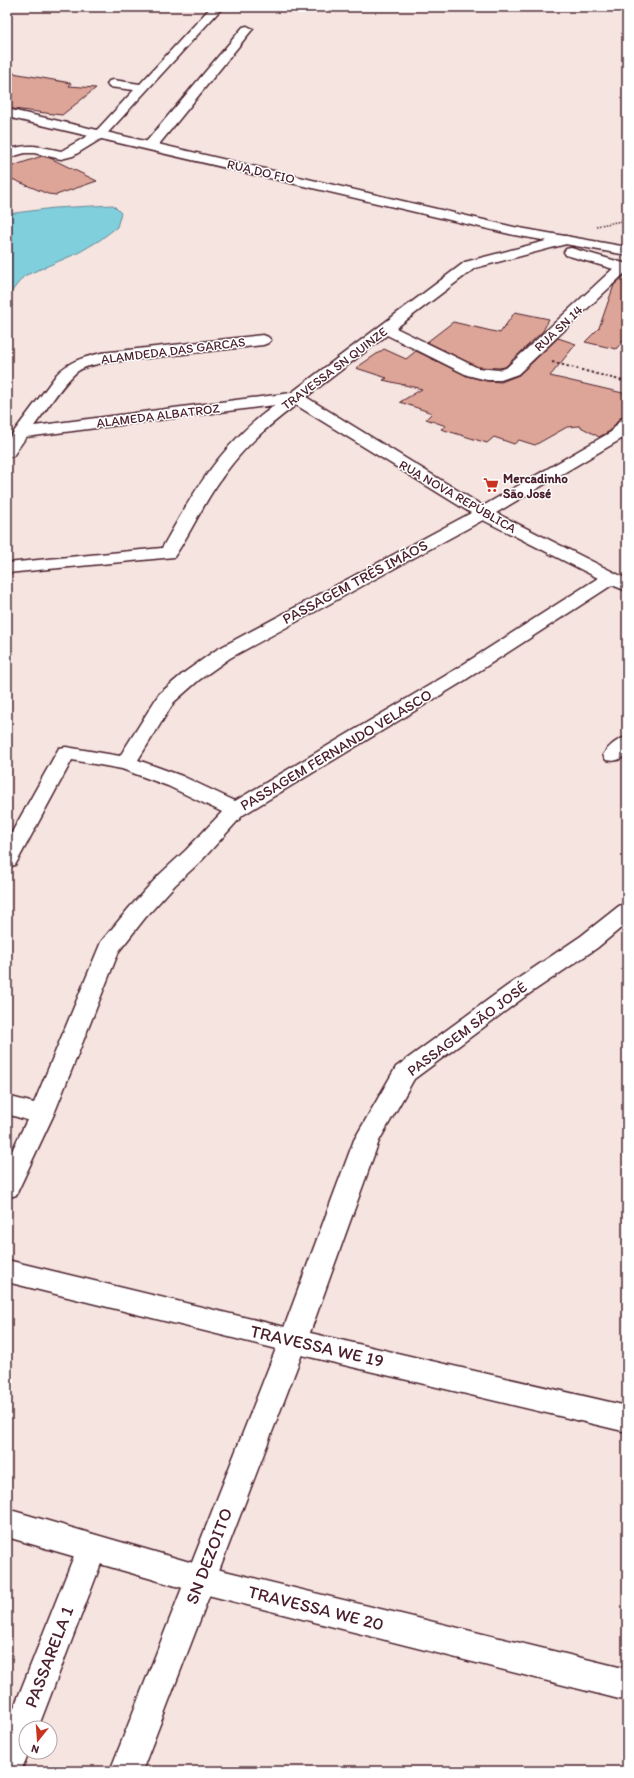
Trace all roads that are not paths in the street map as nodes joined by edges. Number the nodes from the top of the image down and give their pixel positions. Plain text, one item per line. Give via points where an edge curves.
1 (217, 7) edge
2 (247, 29) dead end
3 (113, 84) dead end
4 (143, 88) junction
5 (7, 113) edge
6 (100, 134) junction
7 (151, 145) junction
8 (7, 154) edge
9 (514, 231) junction
10 (565, 240) junction
11 (549, 245) junction
12 (627, 251) edge
13 (625, 268) edge
14 (386, 329) junction
15 (263, 340) dead end
16 (295, 397) junction
17 (624, 432) edge
18 (21, 433) junction
19 (7, 452) edge
20 (483, 513) junction
21 (7, 568) edge
22 (619, 582) edge
23 (126, 763) junction
24 (236, 810) junction
25 (7, 860) edge
26 (627, 912) edge
27 (7, 1105) edge
28 (42, 1114) junction
29 (7, 1188) edge
30 (7, 1271) edge
31 (293, 1341) junction
32 (627, 1418) edge
33 (7, 1523) edge
34 (92, 1548) junction
35 (200, 1579) junction
36 (627, 1686) edge
37 (7, 1766) edge
38 (126, 1771) edge

1 - 4 street
2 - 7 street
3 - 4 street
4 - 6 street
5 - 6 street, RUA DO FIO
6 - 7 street, RUA DO FIO
6 - 8 street via 61,155 34,149
7 - 9 street, RUA DO FIO
9 - 10 street, RUA DO FIO
9 - 11 street, RUA DO FIO
10 - 11 street, TRAVESSA SN QUINZE
10 - 12 street, RUA DO FIO
11 - 13 street, RUA DO FIO
11 - 14 street, TRAVESSA SN QUINZE via 470,265
13 - 14 street, RUA SN 14 via 530,356 512,371 501,375 487,375 466,369
14 - 16 street, TRAVESSA SN QUINZE
15 - 18 street, ALAMDEDA DAS GARCAS via 125,354 82,363 63,377
16 - 18 street, ALAMEDA ALBATROZ
16 - 20 street, RUA NOVA REPÚBLICA
16 - 21 street, TRAVESSA SN QUINZE via 242,439 229,454 168,553
17 - 20 street, PASSAGEM TRÊS IMÃOS
18 - 19 street
20 - 22 street, RUA NOVA REPÚBLICA
20 - 23 street, PASSAGEM TRÊS IMÃOS via 216,658 166,698
22 - 24 street, PASSAGEM FERNANDO VELASCO
23 - 24 street via 175,781
23 - 25 street via 66,753
24 - 28 street, PASSAGEM FERNANDO VELASCO via 168,880 109,948
26 - 31 street, PASSAGEM SÃO JOSÉ via 406,1073 366,1140
27 - 28 street
28 - 29 street, PASSAGEM FERNANDO VELASCO
30 - 31 street, TRAVESSA WE 19
31 - 32 street, TRAVESSA WE 19
31 - 35 street, SN DEZOITO
33 - 34 street, TRAVESSA WE 20
34 - 35 street, TRAVESSA WE 20
34 - 37 street, PASSARELA 1
35 - 36 street, TRAVESSA WE 20
35 - 38 street, SN DEZOITO

